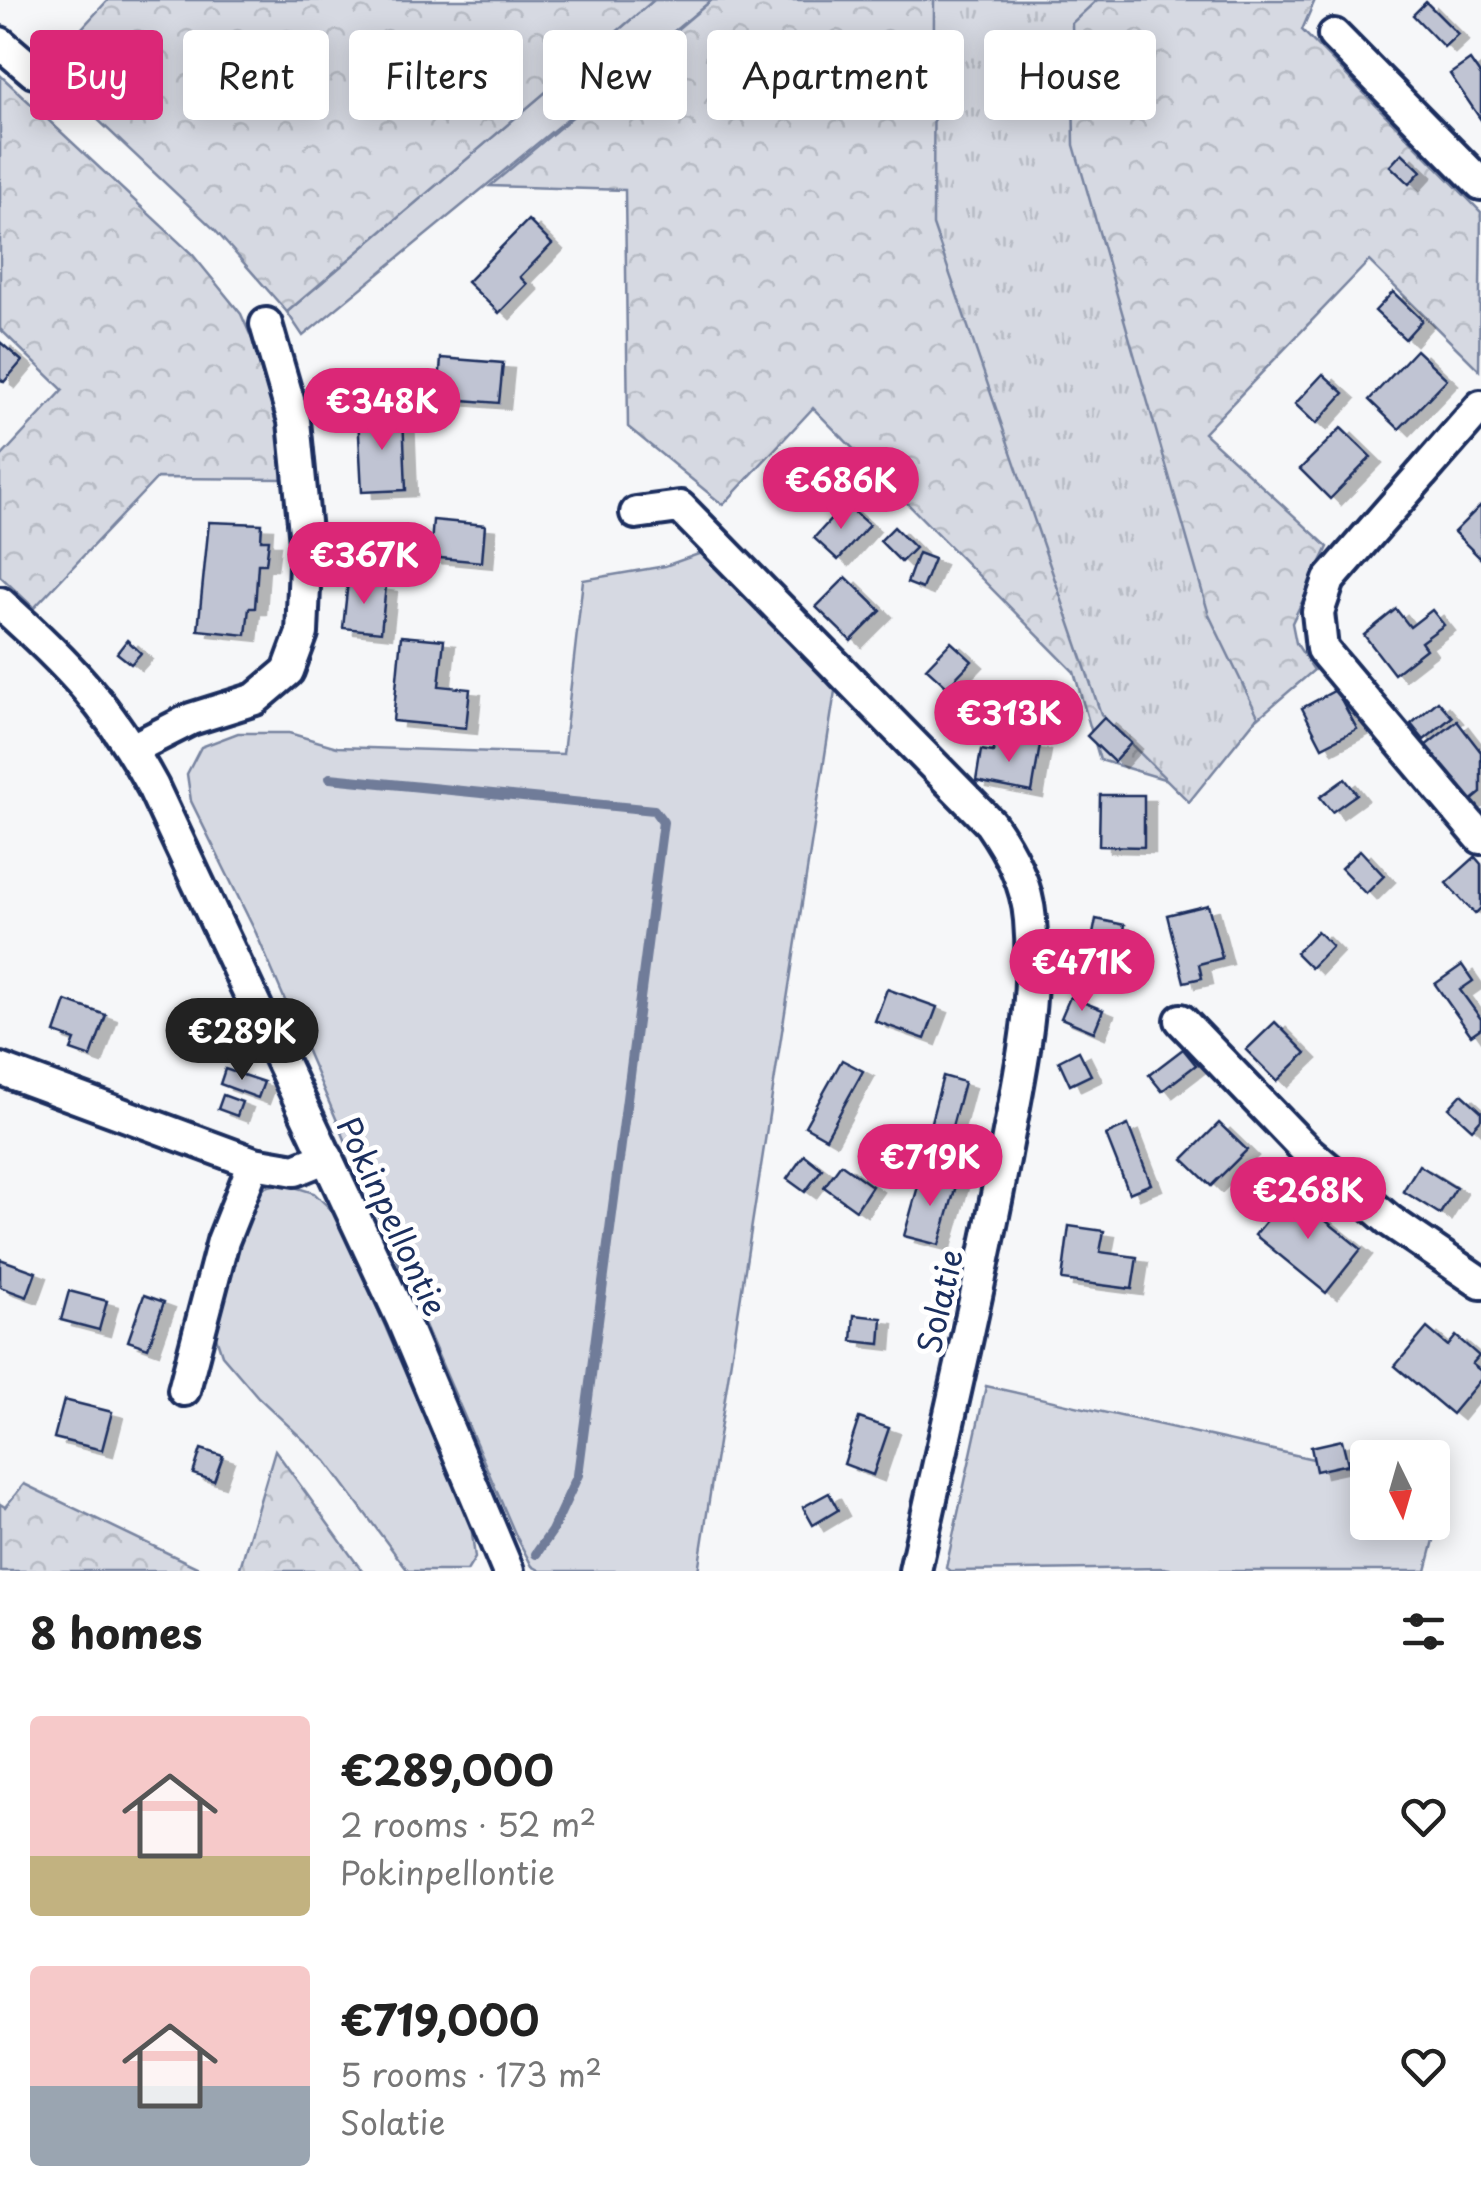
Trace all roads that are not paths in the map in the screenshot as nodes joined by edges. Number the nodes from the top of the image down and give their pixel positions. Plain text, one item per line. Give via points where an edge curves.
1 (1334, 36) dead end
2 (0, 43) edge
3 (30, 69) edge
4 (1481, 184) edge
5 (266, 324) dead end
6 (1481, 406) edge
7 (636, 512) dead end
8 (0, 603) edge
9 (132, 749) junction
10 (1481, 838) edge
11 (1181, 1020) dead end
12 (0, 1069) edge
13 (328, 1158) junction
14 (254, 1163) junction
15 (1481, 1284) edge
16 (184, 1390) dead end
17 (508, 1571) edge
18 (914, 1571) edge

1 - 4 street
2 - 3 street
5 - 9 street via 294,420 306,542 302,633 288,671 255,699 191,719
6 - 10 street via 1329,580 1318,612 1322,650
7 - 18 street, Solatie via 680,506 990,822 1022,882 1030,917 1032,1006 982,1275
8 - 9 street, Pokinpellontie via 62,658
9 - 13 street, Pokinpellontie
11 - 15 street via 1305,1149
12 - 14 street
13 - 14 street via 295,1170
13 - 17 street, Pokinpellontie
14 - 16 street via 224,1241

